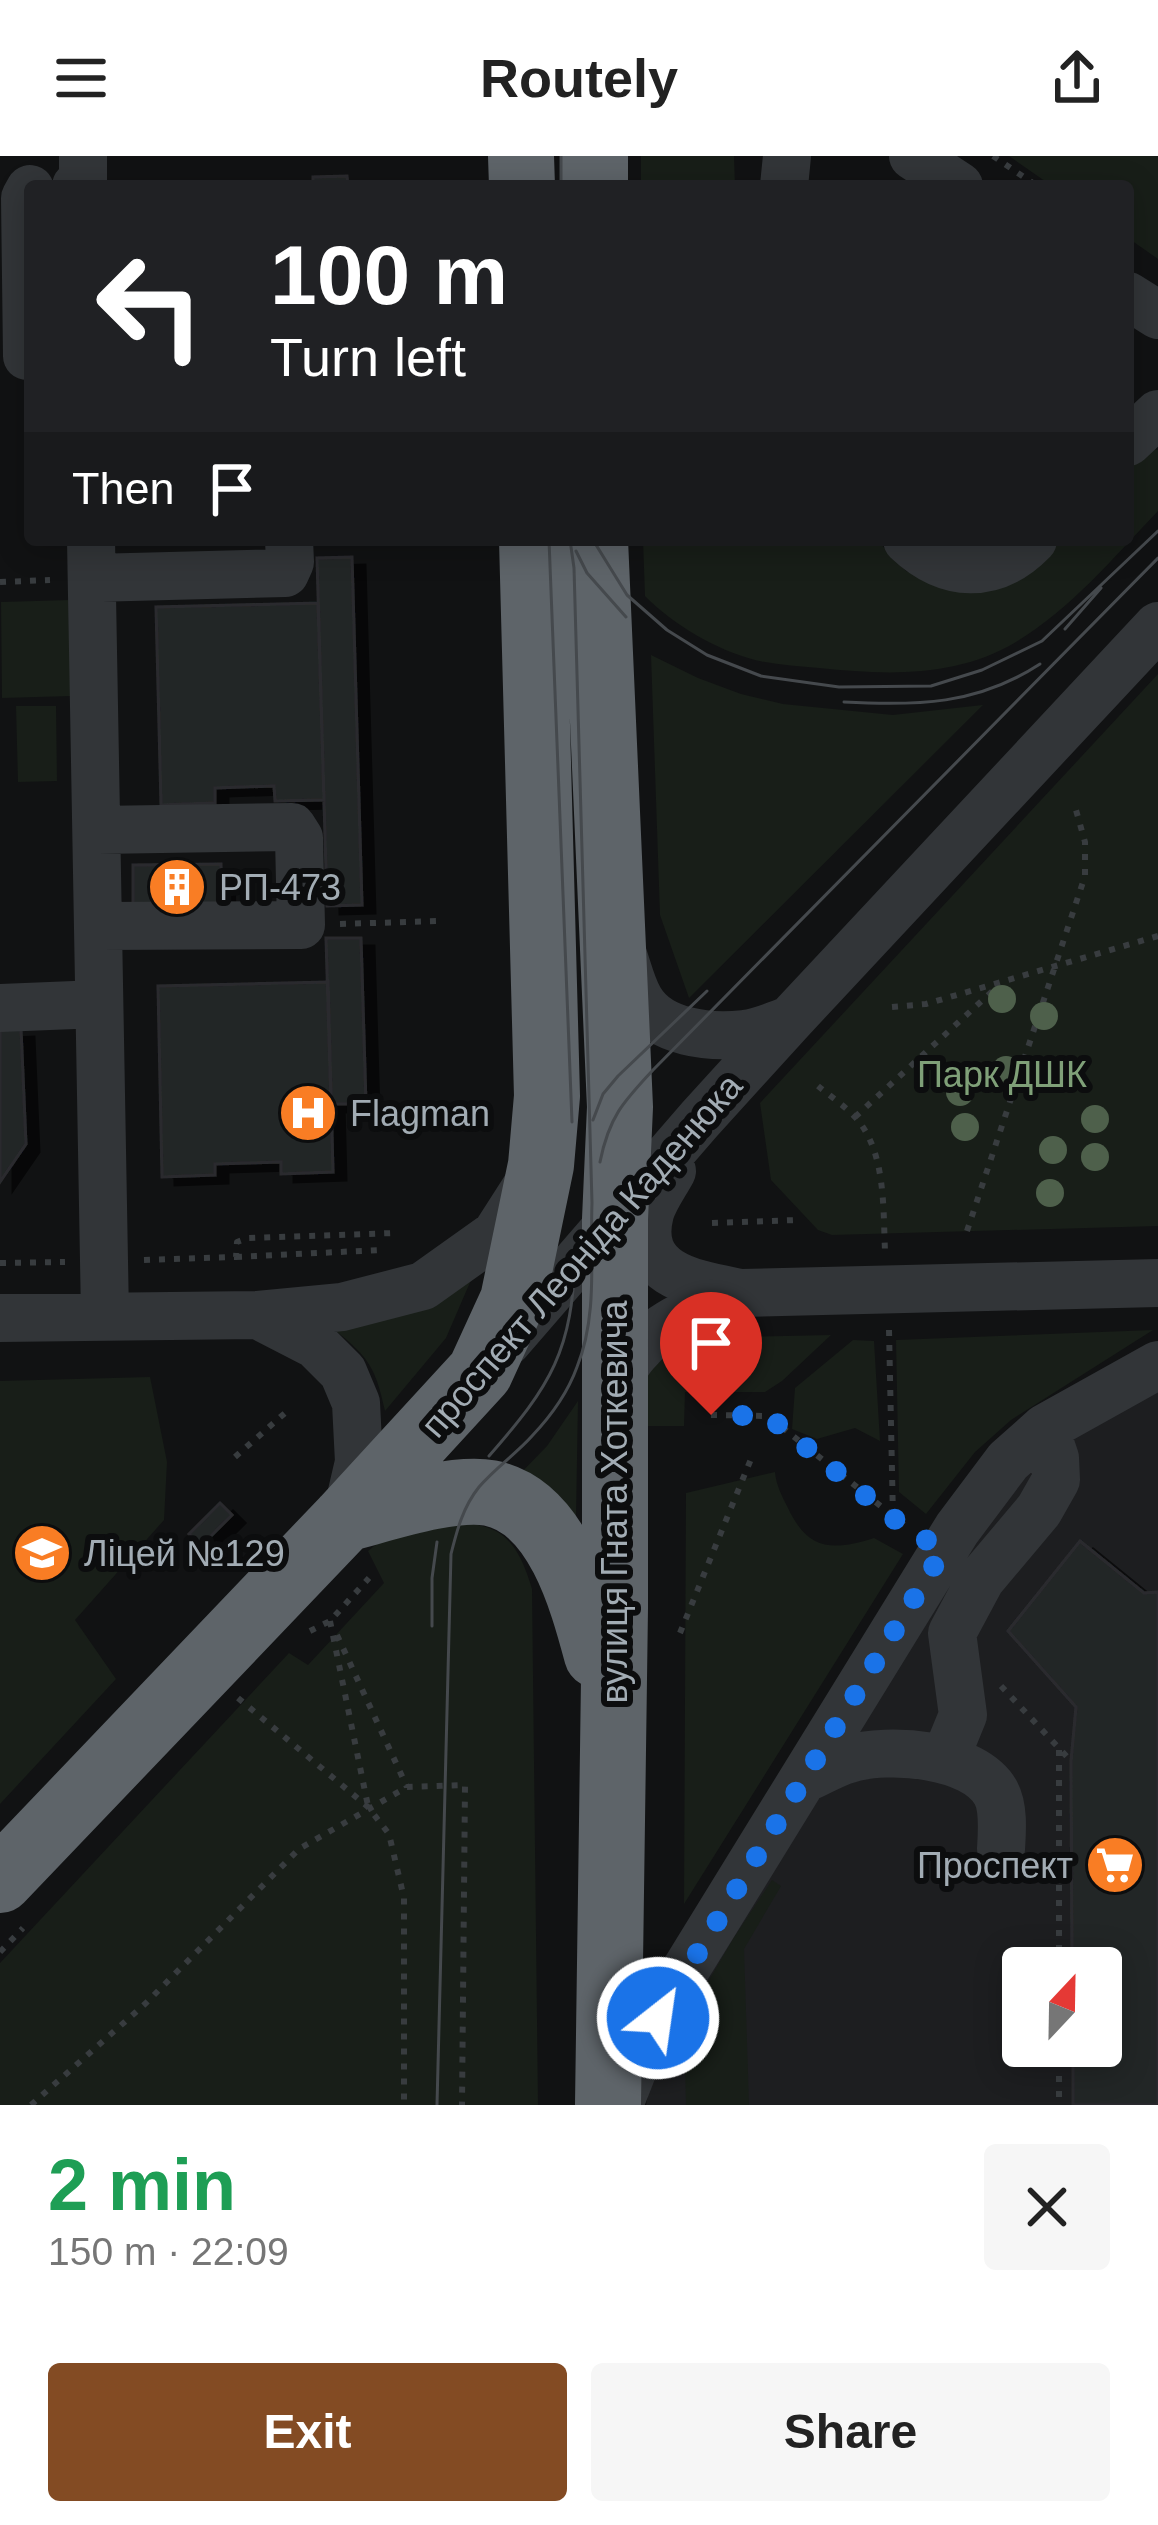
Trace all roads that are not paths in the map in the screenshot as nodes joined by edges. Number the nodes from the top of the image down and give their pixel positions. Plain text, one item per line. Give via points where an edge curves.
1 (913, 156) edge
2 (950, 180) edge
3 (289, 546) edge
4 (532, 546) edge
5 (595, 546) edge
6 (915, 546) edge
7 (1026, 546) edge
8 (92, 559) edge
9 (1158, 626) edge
10 (98, 830) junction
11 (100, 926) junction
12 (614, 932) junction
13 (99, 1004) junction
14 (0, 1009) edge
15 (790, 1020) junction
16 (700, 1119) junction
17 (541, 1166) junction
18 (614, 1219) junction
19 (1158, 1282) edge
20 (741, 1293) junction
21 (105, 1316) junction
22 (258, 1316) junction
23 (0, 1318) edge
24 (1158, 1365) edge
25 (480, 1372) junction
26 (614, 1384) junction
27 (1045, 1429) junction
28 (345, 1519) junction
29 (863, 1684) junction
30 (614, 1716) junction
31 (888, 1753) junction
32 (945, 1759) junction
33 (806, 1778) junction
34 (1001, 1849) dead end
35 (0, 1880) edge
36 (608, 2105) edge
37 (620, 2105) edge

1 - 2 street
3 - 8 street via 285,573
4 - 17 highway via 548,1096
5 - 12 highway, вулиця Гната Хоткевича
6 - 7 street via 945,566 974,570
8 - 10 street
9 - 15 street, проспект Леоніда Каденюка
10 - 11 street
10 - 11 street via 292,827 301,925
11 - 13 street
12 - 15 street via 640,1000 671,1027 746,1034
12 - 18 highway, вулиця Гната Хоткевича via 620,1107
13 - 14 street
13 - 21 street
15 - 16 street, проспект Леоніда Каденюка
16 - 18 street, проспект Леоніда Каденюка
16 - 20 street via 650,1212 649,1239 671,1274
17 - 22 street via 496,1234 423,1286 342,1307
17 - 25 highway via 513,1300
18 - 25 street, проспект Леоніда Каденюка
18 - 26 highway, вулиця Гната Хоткевича
19 - 20 street
20 - 26 street via 659,1331
21 - 22 street
21 - 23 street
22 - 28 street via 316,1346 343,1372 356,1403 359,1462
24 - 27 street
25 - 28 highway, проспект Леоніда Каденюка
26 - 30 highway, вулиця Гната Хоткевича
27 - 29 street via 1008,1462 943,1551
27 - 32 street via 1055,1480 981,1579 952,1633 964,1715
28 - 30 highway via 436,1496 490,1493 520,1507 559,1548
28 - 35 highway, проспект Леоніда Каденюка
29 - 31 street via 872,1734
29 - 33 street
30 - 36 highway, вулиця Гната Хоткевича
31 - 32 street
31 - 33 street
32 - 34 street via 996,1793
33 - 37 street via 678,1982

